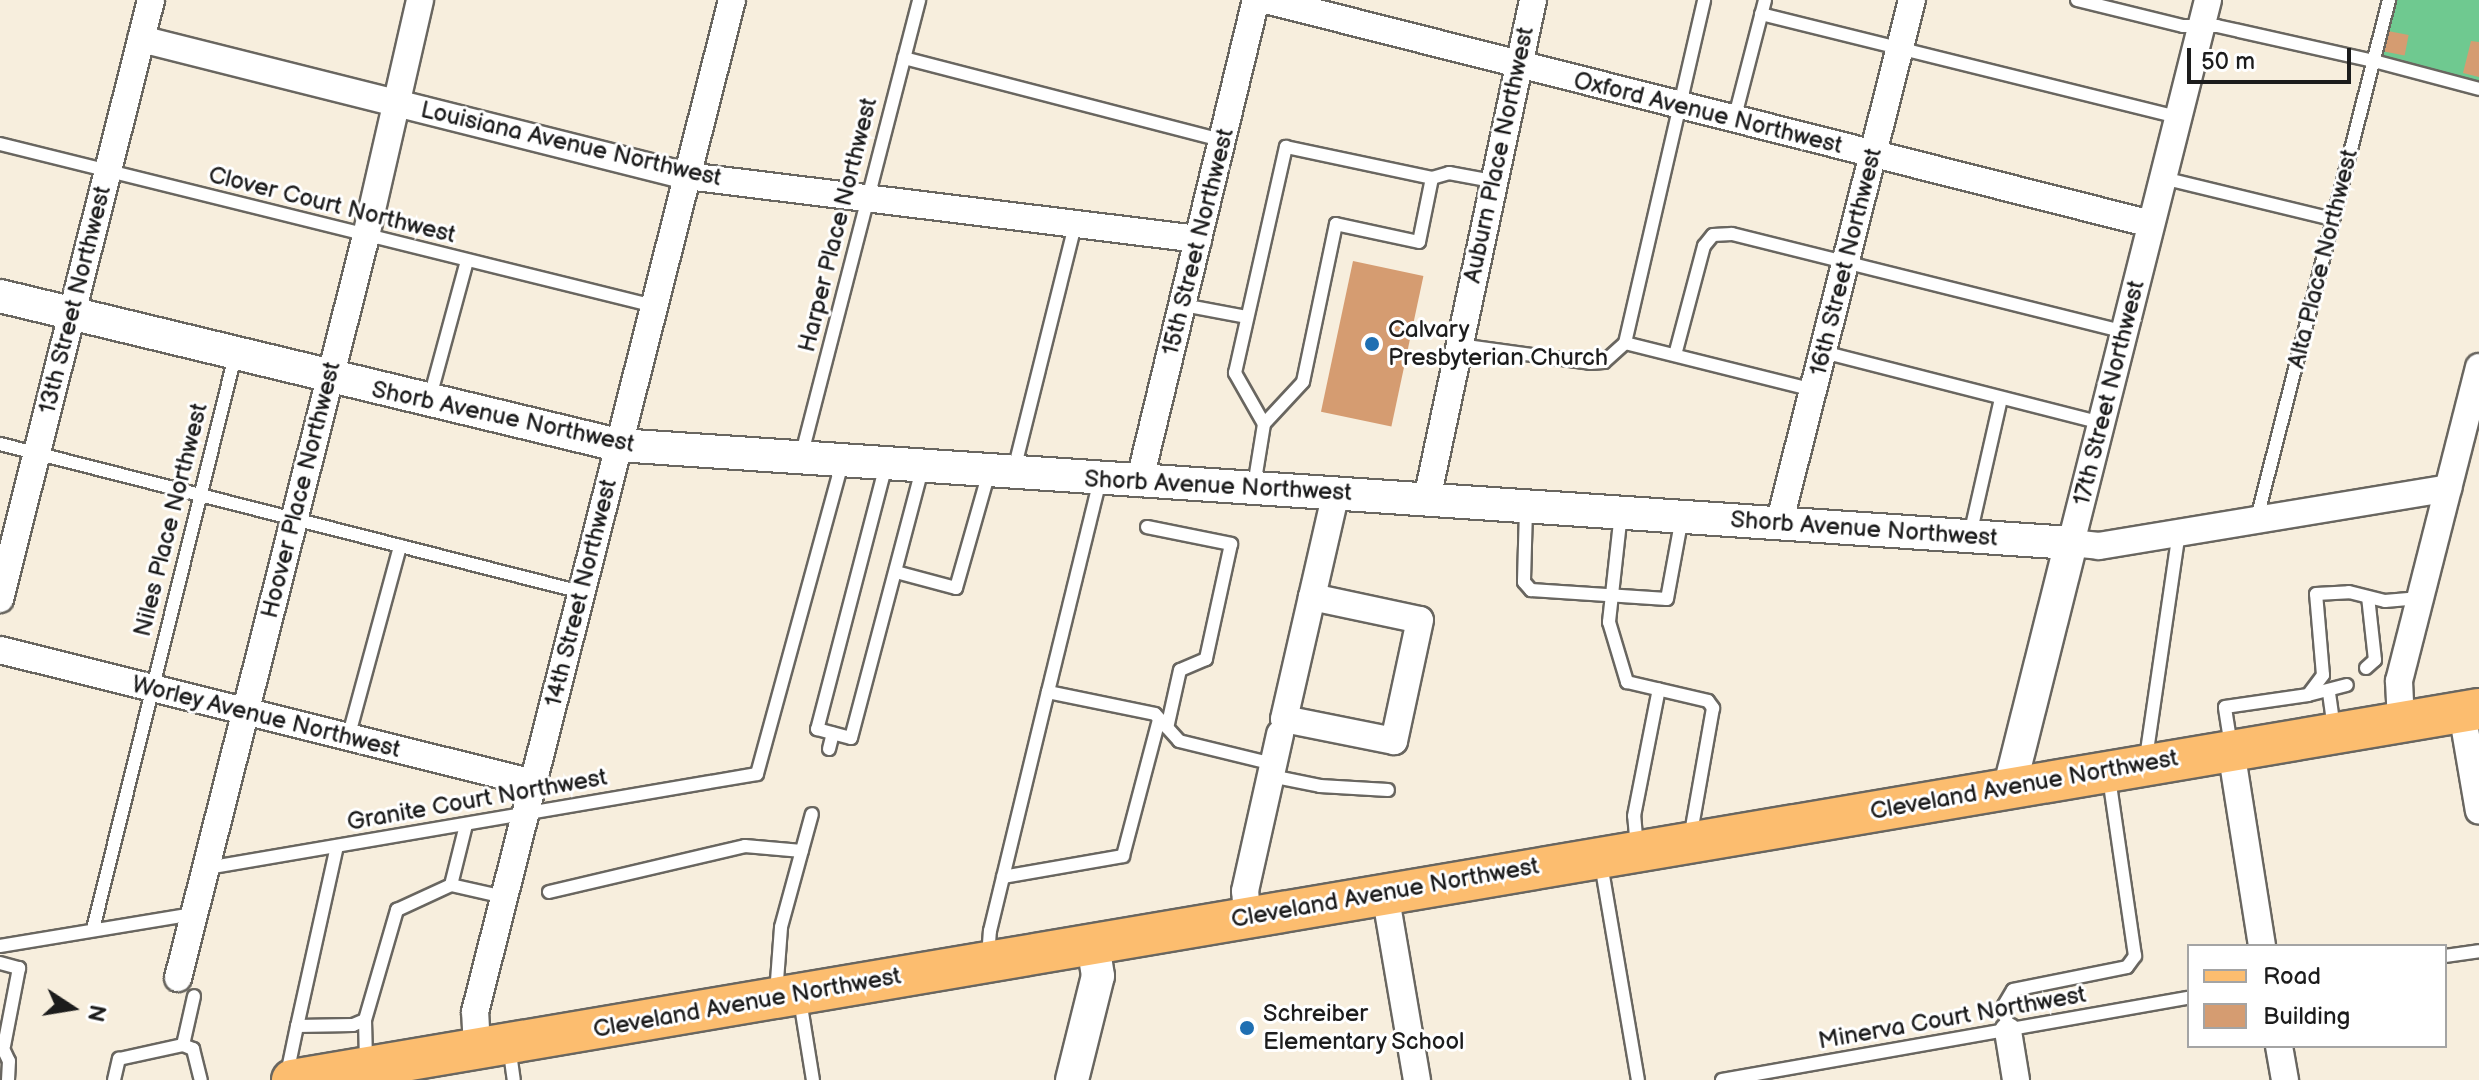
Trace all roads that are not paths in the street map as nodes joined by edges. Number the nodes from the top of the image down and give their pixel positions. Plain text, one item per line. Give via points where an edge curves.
1 (151, 0) edge
2 (420, 0) edge
3 (732, 0) edge
4 (919, 0) edge
5 (1256, 0) edge
6 (1266, 0) edge
7 (1533, 0) edge
8 (1704, 0) edge
9 (1765, 0) edge
10 (1912, 0) edge
11 (2079, 0) edge
12 (2208, 0) edge
13 (2389, 0) edge
14 (1761, 14) junction
15 (2201, 27) junction
16 (141, 39) junction
17 (1900, 46) junction
18 (904, 58) junction
19 (2374, 61) junction
20 (1517, 63) junction
21 (2479, 89) edge
22 (396, 102) junction
23 (1677, 106) junction
24 (2178, 117) junction
25 (1734, 120) junction
26 (1222, 140) junction
27 (0, 144) edge
28 (1873, 155) junction
29 (106, 171) junction
30 (687, 176) junction
31 (1432, 178) junction
32 (2163, 178) junction
33 (1492, 181) junction
34 (867, 201) junction
35 (2333, 219) junction
36 (2151, 224) junction
37 (1075, 225) junction
38 (366, 236) junction
39 (1198, 239) junction
40 (467, 261) junction
41 (1846, 262) junction
42 (0, 296) edge
43 (1183, 305) junction
44 (654, 306) junction
45 (71, 314) junction
46 (1247, 317) junction
47 (2124, 332) junction
48 (1625, 343) junction
49 (1459, 345) junction
50 (1823, 352) junction
51 (1675, 355) junction
52 (235, 356) junction
53 (2479, 367) edge
54 (329, 379) junction
55 (1813, 390) junction
56 (2001, 398) junction
57 (428, 402) junction
58 (2101, 423) junction
59 (1264, 424) junction
60 (0, 444) edge
61 (618, 445) junction
62 (37, 454) junction
63 (800, 461) junction
64 (842, 463) junction
65 (886, 465) junction
66 (922, 469) junction
67 (1001, 473) junction
68 (1100, 480) junction
69 (1139, 483) junction
70 (2448, 488) junction
71 (1254, 489) junction
72 (1336, 492) junction
73 (200, 495) junction
74 (1427, 499) junction
75 (1526, 506) junction
76 (1621, 513) junction
77 (1682, 517) junction
78 (2257, 518) junction
79 (293, 519) junction
80 (1779, 524) junction
81 (1147, 527) dead end
82 (2179, 532) junction
83 (1969, 537) junction
84 (2071, 543) junction
85 (400, 546) junction
86 (896, 572) junction
87 (581, 592) junction
88 (1612, 594) junction
89 (1312, 597) junction
90 (2420, 598) junction
91 (0, 599) edge
92 (2369, 603) junction
93 (2357, 617) dead end
94 (2331, 637) dead end
95 (2319, 646) junction
96 (0, 650) edge
97 (2336, 666) dead end
98 (2366, 668) dead end
99 (2323, 675) junction
100 (2347, 685) dead end
101 (153, 688) junction
102 (1659, 689) junction
103 (1048, 692) junction
104 (2329, 693) junction
105 (2308, 695) junction
106 (2470, 710) edge
107 (245, 712) junction
108 (2401, 722) junction
109 (1163, 724) junction
110 (1282, 727) junction
111 (833, 733) junction
112 (2335, 733) junction
113 (348, 738) junction
114 (829, 749) dead end
115 (2231, 750) junction
116 (2127, 767) junction
117 (1272, 770) junction
118 (533, 783) junction
119 (2010, 786) junction
120 (1388, 790) dead end
121 (2479, 811) edge
122 (525, 814) junction
123 (812, 814) dead end
124 (466, 825) junction
125 (1689, 842) junction
126 (337, 846) junction
127 (802, 851) junction
128 (1619, 854) junction
129 (204, 869) junction
130 (1003, 877) junction
131 (451, 885) junction
132 (549, 892) dead end
133 (1385, 893) junction
134 (504, 897) junction
135 (193, 914) junction
136 (1247, 917) junction
137 (93, 929) junction
138 (1093, 944) junction
139 (2262, 944) edge
140 (0, 946) edge
141 (2479, 951) edge
142 (2447, 956) edge
143 (988, 962) junction
144 (0, 963) edge
145 (186, 987) joint
146 (788, 997) junction
147 (2187, 998) edge
148 (365, 1020) junction
149 (297, 1026) junction
150 (2008, 1031) junction
151 (2, 1044) edge
152 (183, 1045) junction
153 (2279, 1048) edge
154 (500, 1057) edge
155 (366, 1067) junction
156 (415, 1070) edge
157 (8, 1080) edge
158 (114, 1080) edge
159 (201, 1080) edge
160 (294, 1080) edge
161 (813, 1080) edge
162 (1072, 1080) edge
163 (1417, 1080) edge
164 (1638, 1080) edge
165 (1722, 1080) edge
166 (2016, 1080) edge
167 (2285, 1080) edge

1 - 16 street, 13th Street Northwest
2 - 22 street, Hoover Place Northwest
3 - 30 street, 14th Street Northwest
4 - 18 lane, Harper Place Northwest
5 - 26 street, 15th Street Northwest
6 - 20 street, Oxford Avenue Northwest
7 - 20 street, Auburn Place Northwest
8 - 23 lane
9 - 14 lane
10 - 17 street, 16th Street Northwest
11 - 15 lane
12 - 15 street, 17th Street Northwest
13 - 19 lane, Alta Place Northwest
14 - 17 lane
14 - 25 lane
15 - 19 lane
15 - 24 street, 17th Street Northwest
16 - 22 street, Louisiana Avenue Northwest
16 - 29 street, 13th Street Northwest
17 - 24 lane
17 - 28 street, 16th Street Northwest
18 - 26 lane
18 - 34 lane, Harper Place Northwest
19 - 21 lane
19 - 35 lane, Alta Place Northwest
20 - 23 street, Oxford Avenue Northwest
20 - 33 street, Auburn Place Northwest
22 - 30 street, Louisiana Avenue Northwest
22 - 38 street, Hoover Place Northwest
23 - 25 street, Oxford Avenue Northwest
23 - 48 lane
24 - 32 street, 17th Street Northwest
25 - 28 street, Oxford Avenue Northwest
26 - 39 street, 15th Street Northwest
27 - 29 lane, Clover Court Northwest
28 - 36 street, Oxford Avenue Northwest
28 - 41 street, 16th Street Northwest
29 - 38 lane, Clover Court Northwest
29 - 45 street, 13th Street Northwest
30 - 34 street, Louisiana Avenue Northwest
30 - 44 street, 14th Street Northwest
31 - 33 lane via 1449,173
31 - 46 lane via 1286,147
31 - 59 lane via 1419,242 1336,224 1303,382
32 - 35 lane
32 - 36 street, 17th Street Northwest
33 - 49 street, Auburn Place Northwest
34 - 37 street, Louisiana Avenue Northwest
34 - 63 lane, Harper Place Northwest
35 - 78 lane, Alta Place Northwest
36 - 47 street, 17th Street Northwest
37 - 39 street, Louisiana Avenue Northwest
37 - 67 lane
38 - 40 lane, Clover Court Northwest
38 - 54 street, Hoover Place Northwest
39 - 43 street, 15th Street Northwest
40 - 44 lane, Clover Court Northwest
40 - 57 lane
41 - 47 lane
41 - 50 street, 16th Street Northwest
41 - 51 lane via 1732,234 1713,235 1704,246
42 - 45 street, Shorb Avenue Northwest
43 - 46 lane
43 - 69 street, 15th Street Northwest
44 - 61 street, 14th Street Northwest
45 - 52 street, Shorb Avenue Northwest
45 - 62 street, 13th Street Northwest
46 - 59 lane via 1235,373
47 - 58 street, 17th Street Northwest
48 - 49 lane via 1616,355 1590,363
48 - 51 lane
49 - 74 street, Auburn Place Northwest
50 - 55 street, 16th Street Northwest
50 - 56 lane
51 - 55 lane
52 - 54 street, Shorb Avenue Northwest
52 - 73 lane, Niles Place Northwest
53 - 70 street
54 - 57 street, Shorb Avenue Northwest
54 - 79 street, Hoover Place Northwest
55 - 80 street, 16th Street Northwest
56 - 58 lane
56 - 83 lane
57 - 61 street, Shorb Avenue Northwest
58 - 84 street, 17th Street Northwest
59 - 71 lane
60 - 62 lane
61 - 63 street, Shorb Avenue Northwest
61 - 87 street, 14th Street Northwest
62 - 73 lane
62 - 91 street, 13th Street Northwest
63 - 64 street, Shorb Avenue Northwest
64 - 65 street, Shorb Avenue Northwest
64 - 122 lane, Granite Court Northwest via 757,774
65 - 66 street, Shorb Avenue Northwest
65 - 111 lane via 817,729
66 - 67 street, Shorb Avenue Northwest
66 - 86 lane
67 - 68 street, Shorb Avenue Northwest
67 - 86 lane via 956,588
68 - 69 street, Shorb Avenue Northwest
68 - 103 lane
69 - 71 street, Shorb Avenue Northwest
70 - 78 street, Shorb Avenue Northwest
70 - 90 street
71 - 72 street, Shorb Avenue Northwest
72 - 74 street, Shorb Avenue Northwest
72 - 89 street
73 - 79 lane
73 - 101 lane, Niles Place Northwest
74 - 75 street, Shorb Avenue Northwest
75 - 76 street, Shorb Avenue Northwest
75 - 88 lane via 1524,582 1531,590
76 - 77 street, Shorb Avenue Northwest
76 - 88 lane
77 - 80 street, Shorb Avenue Northwest
77 - 88 lane via 1667,599
78 - 82 street, Shorb Avenue Northwest
79 - 85 lane
79 - 107 street, Hoover Place Northwest
80 - 83 street, Shorb Avenue Northwest
81 - 109 lane via 1231,544 1206,659 1180,670
82 - 84 street, Shorb Avenue Northwest via 2099,546
82 - 116 lane
83 - 84 street, Shorb Avenue Northwest
84 - 119 street, 17th Street Northwest
85 - 87 lane
85 - 113 lane
86 - 111 lane via 851,738
87 - 118 street, 14th Street Northwest
88 - 102 lane via 1609,622 1627,682
89 - 110 street
89 - 110 street via 1420,620 1394,741
90 - 92 lane
90 - 108 street via 2399,681
92 - 93 lane
92 - 95 lane via 2316,594
92 - 98 lane via 2368,642 2375,660
94 - 95 lane
95 - 99 lane
96 - 101 street, Worley Avenue Northwest
97 - 99 lane
99 - 105 lane
100 - 104 lane
101 - 107 street, Worley Avenue Northwest
101 - 137 lane, Niles Place Northwest
102 - 125 lane via 1708,701 1713,708
102 - 128 lane via 1634,816
103 - 109 lane via 1155,714
103 - 130 lane
104 - 105 lane
104 - 112 lane
105 - 115 lane via 2225,707
106 - 108 main road, Cleveland Avenue Northwest
106 - 121 street
107 - 113 street, Worley Avenue Northwest
107 - 129 street, Hoover Place Northwest
108 - 112 main road, Cleveland Avenue Northwest
109 - 117 lane via 1179,741
109 - 130 lane via 1123,856
110 - 117 street
111 - 114 lane
112 - 115 main road, Cleveland Avenue Northwest
113 - 118 street, Worley Avenue Northwest
115 - 116 main road, Cleveland Avenue Northwest
115 - 139 street
116 - 119 main road, Cleveland Avenue Northwest
116 - 150 lane via 2135,956 2127,967 2013,990 2004,1005
117 - 120 lane via 1320,786
117 - 136 street via 1245,891
118 - 122 street, 14th Street Northwest
119 - 125 main road, Cleveland Avenue Northwest
122 - 124 lane, Granite Court Northwest
122 - 134 street, 14th Street Northwest
123 - 127 lane
124 - 126 lane, Granite Court Northwest
124 - 131 lane
125 - 128 main road, Cleveland Avenue Northwest
126 - 129 lane, Granite Court Northwest
126 - 149 lane
127 - 132 lane via 745,846
127 - 146 lane via 781,927
128 - 133 main road, Cleveland Avenue Northwest
128 - 164 lane
129 - 135 street, Hoover Place Northwest
130 - 143 lane
131 - 134 lane
131 - 148 lane via 397,910
133 - 136 main road, Cleveland Avenue Northwest
133 - 163 street
134 - 154 street, 14th Street Northwest via 475,1012
135 - 137 lane
135 - 145 street, Hoover Place Northwest
136 - 138 main road, Cleveland Avenue Northwest
137 - 140 lane
138 - 143 main road, Cleveland Avenue Northwest
138 - 162 street via 1098,976
141 - 142 lane
143 - 146 main road, Cleveland Avenue Northwest
144 - 151 lane via 19,968
145 - 152 lane
146 - 154 main road, Cleveland Avenue Northwest
146 - 161 lane
147 - 150 lane, Minerva Court Northwest
148 - 149 lane
148 - 155 lane
149 - 160 lane
150 - 165 lane, Minerva Court Northwest
150 - 166 street
151 - 157 lane
152 - 158 lane via 119,1059
152 - 159 lane via 193,1049
153 - 167 street
154 - 156 main road, Cleveland Avenue Northwest
155 - 156 main road, Cleveland Avenue Northwest
155 - 160 main road, Cleveland Avenue Northwest

